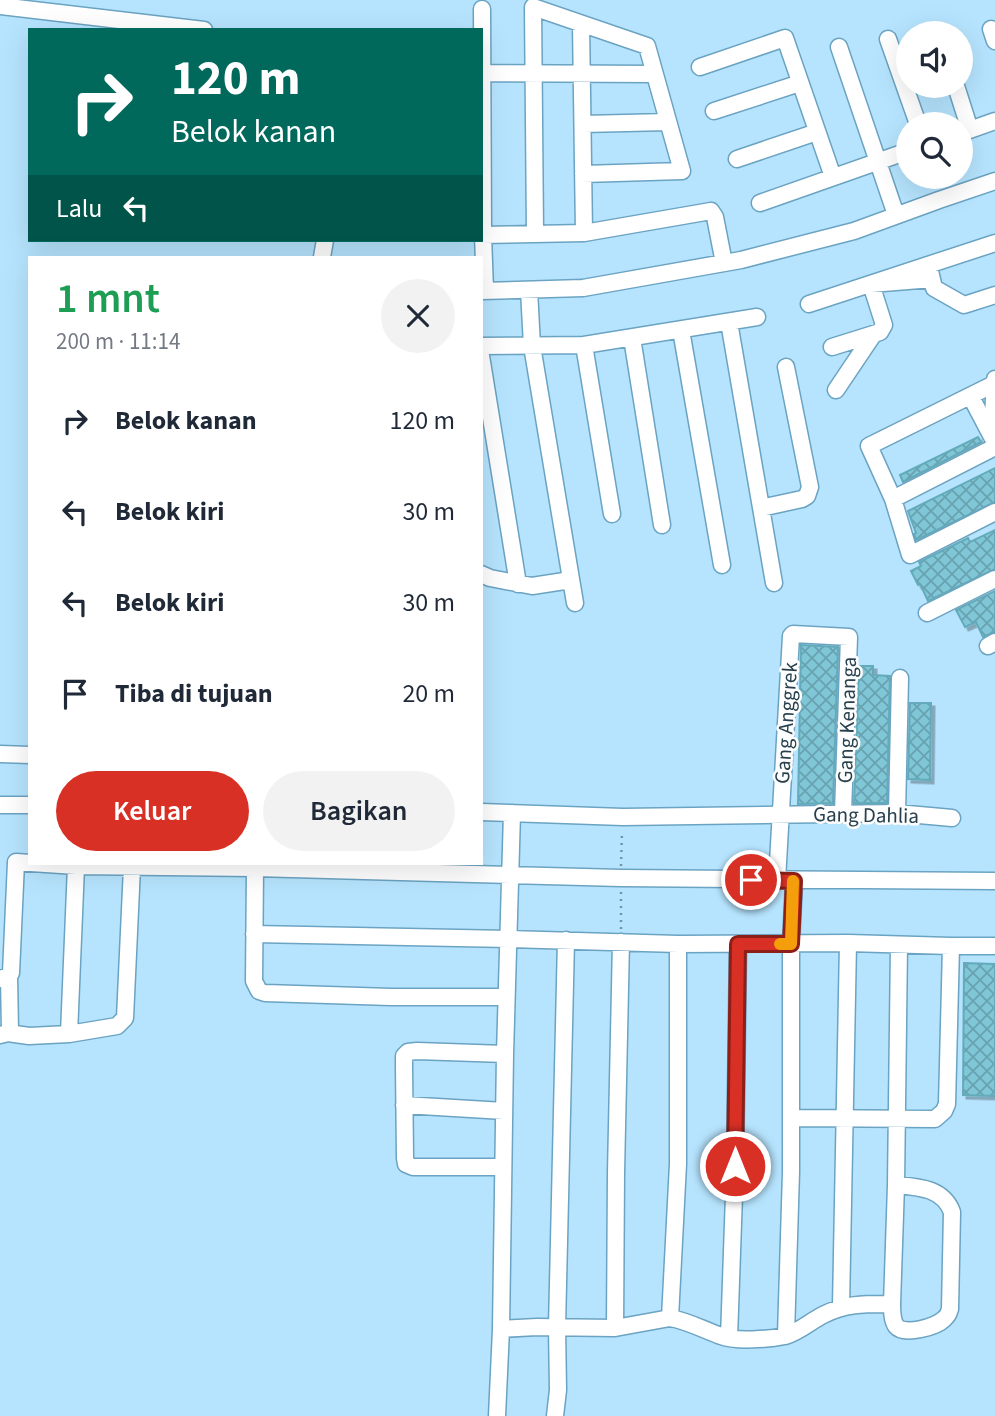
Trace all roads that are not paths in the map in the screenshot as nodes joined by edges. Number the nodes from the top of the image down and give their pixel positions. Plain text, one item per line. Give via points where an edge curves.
1 (0, 6) edge
2 (482, 9) dead end
3 (582, 24) junction
4 (187, 28) edge
5 (482, 28) edge
6 (888, 39) dead end
7 (839, 47) dead end
8 (700, 67) dead end
9 (483, 73) edge
10 (534, 73) junction
11 (582, 74) junction
12 (655, 74) junction
13 (800, 83) junction
14 (714, 111) dead end
15 (914, 112) edge
16 (995, 121) edge
17 (668, 122) junction
18 (583, 124) junction
19 (973, 129) edge
20 (817, 132) junction
21 (896, 155) edge
22 (737, 159) dead end
23 (878, 162) junction
24 (583, 174) junction
25 (833, 177) junction
26 (995, 181) edge
27 (760, 203) dead end
28 (896, 215) junction
29 (584, 233) junction
30 (535, 234) junction
31 (483, 235) edge
32 (995, 243) edge
33 (724, 263) junction
34 (930, 272) junction
35 (871, 284) junction
36 (529, 290) junction
37 (483, 291) edge
38 (995, 295) edge
39 (810, 304) dead end
40 (757, 317) dead end
41 (729, 322) junction
42 (681, 330) junction
43 (873, 335) junction
44 (632, 338) junction
45 (584, 345) junction
46 (483, 346) edge
47 (532, 346) junction
48 (832, 347) dead end
49 (786, 367) dead end
50 (483, 368) edge
51 (995, 379) edge
52 (995, 384) edge
53 (836, 390) dead end
54 (971, 397) junction
55 (994, 442) edge
56 (893, 499) junction
57 (761, 508) junction
58 (995, 512) edge
59 (612, 514) dead end
60 (662, 525) dead end
61 (722, 565) dead end
62 (483, 575) edge
63 (995, 579) edge
64 (571, 580) junction
65 (774, 583) dead end
66 (518, 584) junction
67 (575, 603) dead end
68 (927, 613) dead end
69 (797, 633) joint
70 (900, 678) dead end
71 (0, 754) edge
72 (28, 755) edge
73 (0, 805) edge
74 (28, 805) edge
75 (483, 812) edge
76 (512, 813) junction
77 (843, 813) junction
78 (897, 813) junction
79 (780, 816) junction
80 (952, 818) dead end
81 (19, 863) edge
82 (57, 865) edge
83 (76, 866) junction
84 (132, 867) junction
85 (255, 868) junction
86 (510, 875) junction
87 (786, 880) junction
88 (995, 881) edge
89 (6, 918) edge
90 (254, 934) junction
91 (509, 939) junction
92 (566, 940) junction
93 (621, 942) junction
94 (848, 943) junction
95 (678, 944) junction
96 (738, 944) junction
97 (791, 944) junction
98 (899, 945) junction
99 (951, 946) junction
100 (995, 946) edge
101 (4, 978) edge
102 (506, 997) junction
103 (4, 1034) edge
104 (69, 1034) junction
105 (505, 1054) junction
106 (404, 1105) junction
107 (504, 1111) junction
108 (792, 1118) junction
109 (845, 1118) junction
110 (896, 1119) junction
111 (503, 1167) junction
112 (896, 1185) junction
113 (892, 1304) junction
114 (841, 1307) junction
115 (670, 1318) junction
116 (557, 1327) junction
117 (615, 1328) junction
118 (501, 1329) junction
119 (786, 1335) junction
120 (729, 1338) junction
121 (497, 1416) edge
122 (555, 1416) edge

1 - 4 street
2 - 5 street
3 - 10 street via 533,7
3 - 11 street
3 - 12 street via 647,46
6 - 15 street
7 - 23 street
8 - 13 street via 785,38
9 - 10 street
10 - 11 street
10 - 30 street
11 - 12 street
11 - 18 street
12 - 17 street
13 - 14 street
13 - 20 street
16 - 19 street
17 - 18 street
17 - 24 street via 682,171
18 - 24 street
20 - 22 street
20 - 25 street
21 - 23 street
23 - 25 street
23 - 28 street
24 - 29 street
25 - 27 street
26 - 28 street
28 - 33 street via 833,237
29 - 30 street
29 - 33 street via 710,211
30 - 31 street
32 - 34 street
33 - 36 street via 583,288
34 - 35 street
34 - 38 street via 934,288 964,306
35 - 39 street
35 - 43 street via 884,325
36 - 37 street
36 - 47 street
40 - 41 street
41 - 42 street
41 - 57 street
42 - 44 street
42 - 61 street
43 - 48 street
43 - 53 street
44 - 45 street
44 - 60 street
45 - 47 street
45 - 59 street
46 - 47 street
47 - 64 street
49 - 57 street via 810,487 802,499
50 - 66 street
51 - 52 street
52 - 54 street
52 - 55 street
54 - 55 street
54 - 56 street via 869,446
55 - 56 street
56 - 58 street via 910,555
57 - 65 street
62 - 66 street
63 - 68 street
64 - 66 street
64 - 67 street
69 - 77 street, Gang Kenanga via 849,637
69 - 79 street, Gang Anggrek via 791,636
70 - 78 street
71 - 72 street
73 - 74 street
75 - 76 street, Gang Dahlia
76 - 79 street, Gang Dahlia
76 - 86 street
77 - 78 street, Gang Dahlia
77 - 79 street, Gang Dahlia
78 - 80 street, Gang Dahlia
79 - 87 street
81 - 89 street
82 - 83 street
83 - 84 street
83 - 104 street
84 - 85 street
84 - 104 street via 125,1018 117,1026
85 - 86 street
85 - 90 street
86 - 87 street
86 - 91 street
87 - 88 street
87 - 97 street
89 - 101 street via 11,973
90 - 91 street
90 - 102 street via 254,981 265,993
91 - 92 street
91 - 102 street
92 - 93 street
92 - 116 street
93 - 95 street
93 - 117 street
94 - 97 street
94 - 98 street
94 - 109 street
95 - 96 street
95 - 115 street via 678,1164
96 - 97 street
96 - 120 street
97 - 108 street
98 - 99 street
98 - 110 street
99 - 100 street
99 - 110 street via 947,1104 935,1119
101 - 103 street via 10,1031
102 - 105 street
103 - 104 street
105 - 106 street via 408,1052 404,1056
105 - 107 street
106 - 107 street
106 - 111 street via 406,1164
107 - 111 street
108 - 109 street
108 - 119 street
109 - 110 street
109 - 114 street
110 - 112 street
111 - 118 street
112 - 113 street
112 - 113 street via 920,1187 944,1197 949,1205 950,1310 939,1323 902,1331 893,1321
113 - 114 street
114 - 119 street
115 - 117 street
115 - 120 street
116 - 117 street
116 - 118 street
116 - 122 street
118 - 121 street
119 - 120 street

